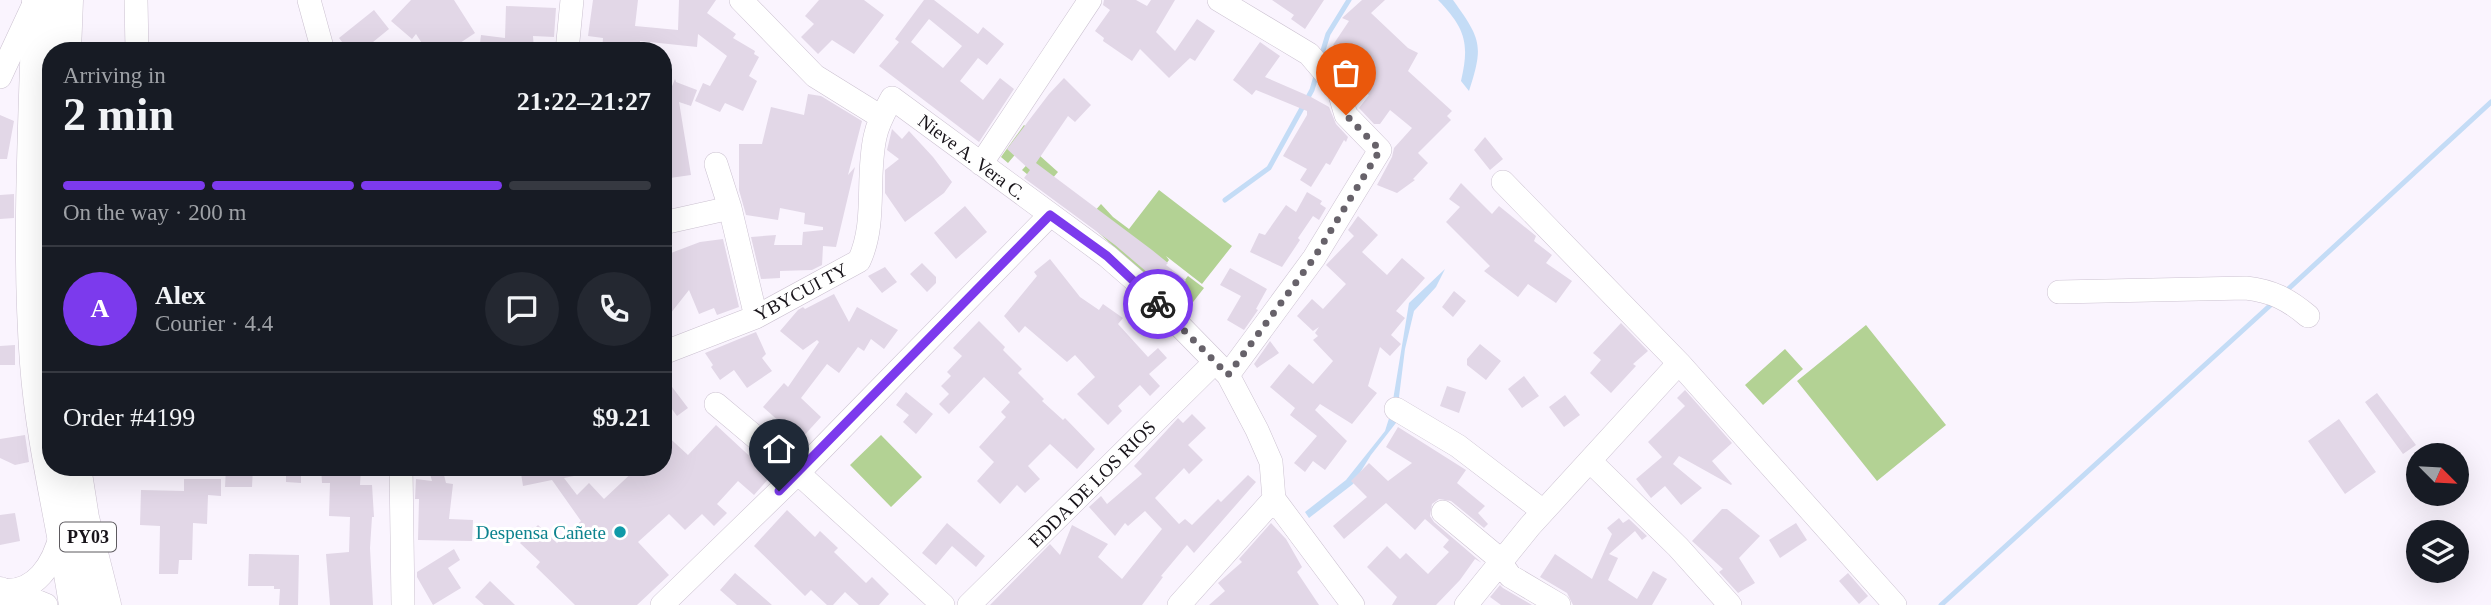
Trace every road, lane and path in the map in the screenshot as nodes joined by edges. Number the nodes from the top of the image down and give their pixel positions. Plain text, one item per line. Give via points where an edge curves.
1 (37, 0) edge
2 (67, 0) edge
3 (136, 0) edge
4 (309, 0) edge
5 (572, 0) edge
6 (741, 0) edge
7 (1090, 0) edge
8 (1219, 0) edge
9 (65, 42) edge
10 (137, 42) edge
11 (321, 42) edge
12 (567, 42) edge
13 (0, 77) edge
14 (886, 108) junction
15 (716, 164) dead end
16 (981, 164) junction
17 (1503, 182) dead end
18 (730, 208) junction
19 (1050, 215) junction
20 (672, 221) edge
21 (2059, 292) dead end
22 (2308, 316) dead end
23 (756, 317) junction
24 (672, 350) edge
25 (1678, 363) junction
26 (1221, 369) junction
27 (716, 404) dead end
28 (1396, 409) dead end
29 (42, 421) edge
30 (1591, 462) junction
31 (798, 473) junction
32 (51, 476) edge
33 (76, 476) edge
34 (401, 476) edge
35 (1273, 499) junction
36 (1443, 512) dead end
37 (1543, 512) junction
38 (62, 527) junction
39 (1501, 561) junction
40 (0, 591) edge
41 (0, 599) edge
42 (96, 604) edge
43 (5, 605) edge
44 (21, 605) edge
45 (46, 605) edge
46 (402, 605) edge
47 (662, 605) edge
48 (943, 605) edge
49 (969, 605) edge
50 (1179, 605) edge
51 (1353, 605) edge
52 (1466, 605) edge
53 (1559, 605) edge
54 (1730, 605) edge
55 (1895, 605) edge

1 - 13 street
1 - 29 highway, PY03 via 32,265
2 - 9 highway
3 - 10 street
4 - 11 street
5 - 12 street
6 - 14 street, Nieve A. Vera C. via 817,78
7 - 16 street
8 - 26 street, EDDA DE LOS RIOS via 1309,54 1338,88 1346,115 1380,150 1314,258
14 - 16 street, Nieve A. Vera C.
14 - 23 street, YBYCUI TY via 874,139 867,244 859,261
15 - 18 street
16 - 19 street, Nieve A. Vera C.
17 - 25 street
18 - 20 street
18 - 23 street
19 - 26 street, Nieve A. Vera C. via 1137,282
19 - 31 street
21 - 22 street via 2246,288 2279,296
23 - 24 street, YBYCUI TY
25 - 30 street
25 - 55 street
26 - 35 street, Nieve A. Vera C. via 1270,462
26 - 49 street, EDDA DE LOS RIOS
27 - 31 street
28 - 37 street via 1458,446
30 - 37 street
30 - 54 street
31 - 47 street
31 - 48 street
32 - 38 highway, PY03
33 - 42 highway, PY03
34 - 46 street
35 - 50 street
35 - 51 street
36 - 39 street
37 - 39 street
38 - 40 street via 44,573 14,592
38 - 42 highway, PY03
39 - 52 street
39 - 53 street via 1510,576
40 - 44 highway
40 - 45 street
41 - 43 highway

